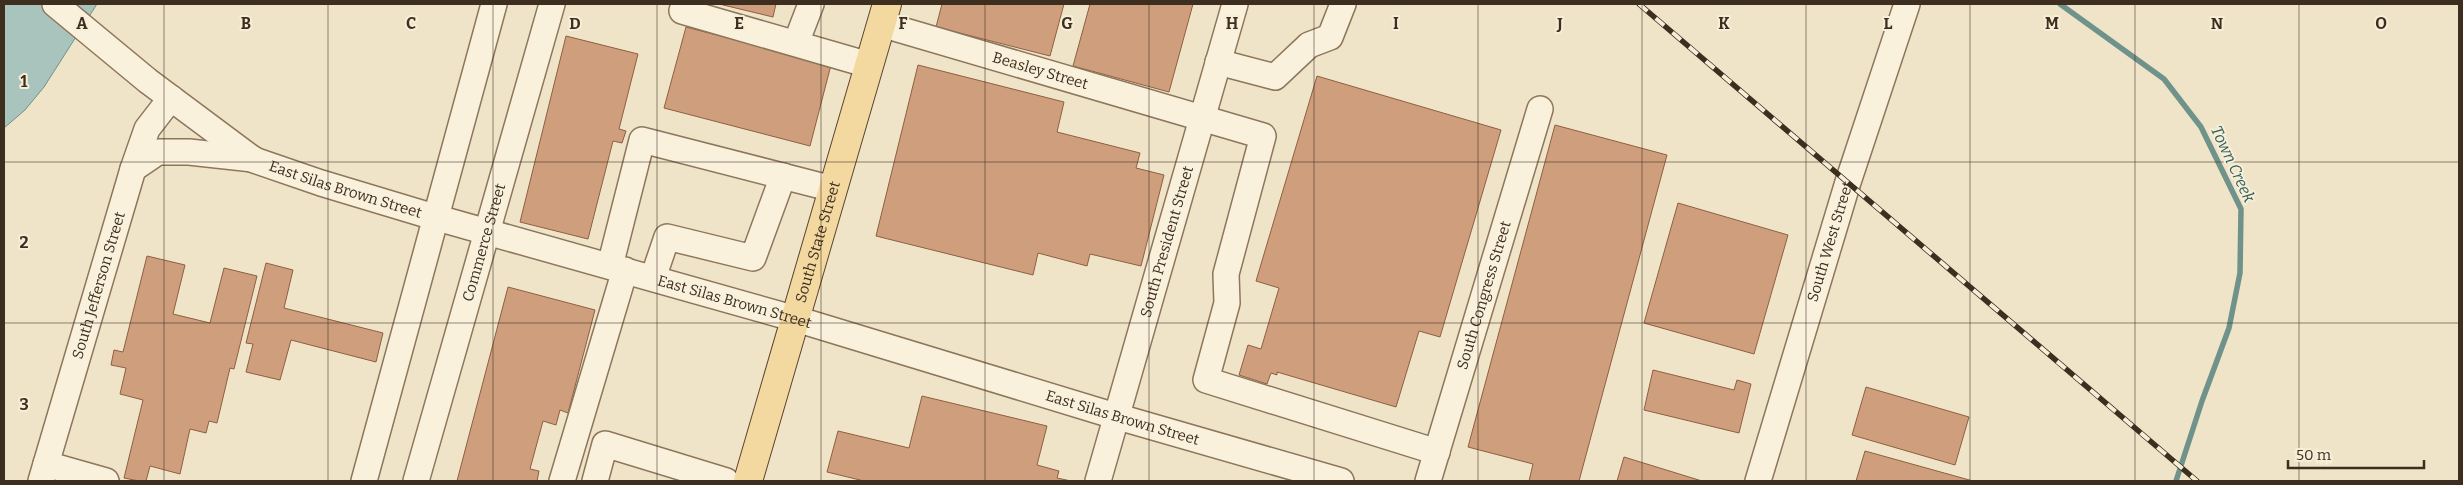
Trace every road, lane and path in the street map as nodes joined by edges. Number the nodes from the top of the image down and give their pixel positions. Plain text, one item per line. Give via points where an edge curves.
1 (54, 4) edge
2 (494, 4) edge
3 (552, 4) edge
4 (684, 4) edge
5 (810, 4) edge
6 (1235, 4) edge
7 (1343, 4) edge
8 (1907, 4) edge
9 (884, 14) edge
10 (796, 43) junction
11 (1218, 62) junction
12 (869, 65) junction
13 (170, 98) junction
14 (1540, 109) dead end
15 (1201, 119) junction
16 (254, 160) junction
17 (133, 169) junction
18 (783, 176) junction
19 (833, 189) junction
20 (434, 217) junction
21 (486, 232) junction
22 (618, 268) junction
23 (653, 278) junction
24 (796, 319) junction
25 (1115, 416) junction
26 (1437, 452) junction
27 (44, 473) edge
28 (106, 481) edge
29 (364, 481) edge
30 (416, 481) edge
31 (562, 481) edge
32 (595, 481) edge
33 (726, 481) edge
34 (748, 481) edge
35 (1098, 481) edge
36 (1341, 481) edge
37 (1428, 481) edge
38 (1758, 481) edge

1 - 13 street, East Silas Brown Street
2 - 20 street
3 - 21 street, Commerce Street
4 - 10 street via 682,11
5 - 10 street
6 - 11 street, South President Street
7 - 11 street via 1330,36 1309,45 1276,77
8 - 38 street, South West Street via 1848,182
9 - 12 main road, South State Street
9 - 15 street, Beasley Street
10 - 12 street
11 - 15 street, South President Street
12 - 19 main road, South State Street
13 - 16 street, East Silas Brown Street
13 - 17 street, South Jefferson Street via 147,129
14 - 26 street, South Congress Street
15 - 25 street, South President Street
15 - 26 street, Beasley Street via 1263,136 1226,274 1227,303 1206,380
16 - 17 street via 189,152 158,152
16 - 20 street, East Silas Brown Street
17 - 27 street, South Jefferson Street
18 - 19 street
18 - 22 street via 642,140
18 - 23 street via 754,258 667,237
19 - 24 main road, South State Street
20 - 21 street, East Silas Brown Street
20 - 29 street
21 - 22 street, East Silas Brown Street
21 - 30 street, Commerce Street
22 - 23 street, East Silas Brown Street
22 - 31 street
23 - 24 street, East Silas Brown Street
24 - 25 street, East Silas Brown Street
24 - 34 main road, South State Street
25 - 35 street, South President Street
25 - 36 street, East Silas Brown Street
26 - 37 street, South Congress Street
27 - 28 street
32 - 33 street via 605,444

